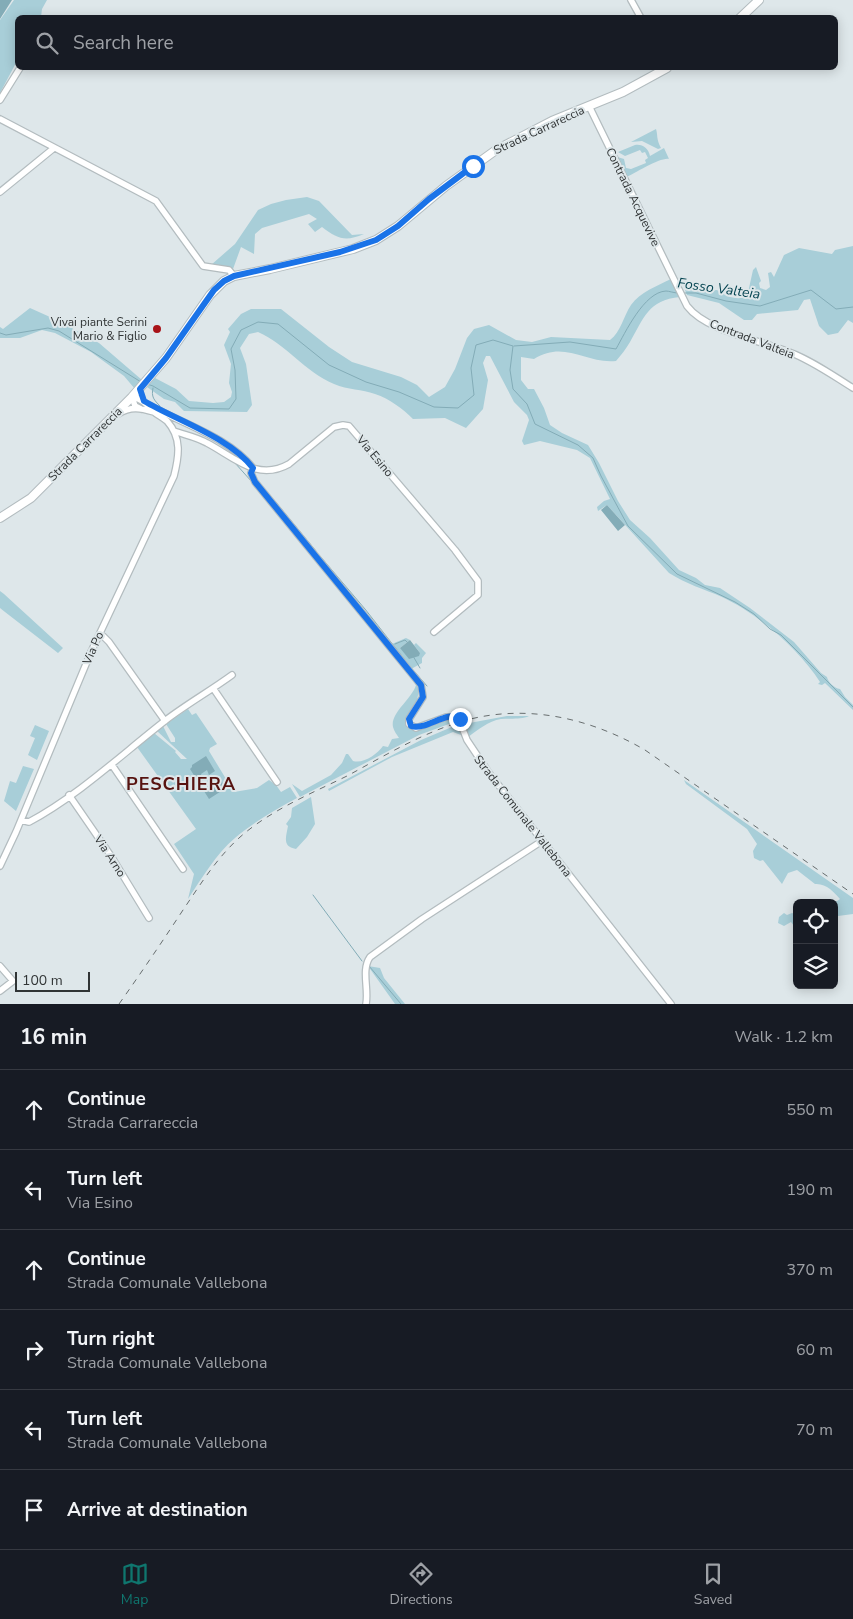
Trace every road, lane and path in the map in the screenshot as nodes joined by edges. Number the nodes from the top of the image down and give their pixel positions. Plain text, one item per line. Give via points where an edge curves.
1 (631, 0) edge
2 (759, 0) edge
3 (639, 15) edge
4 (743, 15) edge
5 (19, 70) edge
6 (664, 70) edge
7 (0, 100) edge
8 (590, 106) junction
9 (0, 119) edge
10 (54, 148) junction
11 (0, 192) edge
12 (234, 276) junction
13 (683, 298) joint
14 (141, 388) junction
15 (853, 388) edge
16 (132, 397) junction
17 (144, 401) junction
18 (141, 409) junction
19 (155, 412) junction
20 (112, 418) junction
21 (182, 422) junction
22 (174, 431) junction
23 (196, 438) junction
24 (178, 444) junction
25 (253, 468) junction
26 (0, 518) edge
27 (434, 632) dead end
28 (100, 633) junction
29 (232, 675) dead end
30 (213, 688) junction
31 (165, 721) junction
32 (112, 765) junction
33 (277, 782) dead end
34 (69, 795) junction
35 (21, 820) junction
36 (542, 841) junction
37 (0, 866) edge
38 (183, 869) dead end
39 (149, 918) dead end
40 (0, 966) edge
41 (0, 991) edge
42 (366, 1004) edge
43 (671, 1004) edge

1 - 3 street
2 - 4 main road
5 - 7 street
6 - 8 main road, Strada Carrareccia
8 - 12 main road, Strada Carrareccia via 496,150 376,240 340,252
8 - 13 street, Contrada Acquevive
9 - 10 street
10 - 11 street
10 - 12 street via 156,201 203,266 228,270
12 - 14 main road, Strada Carrareccia via 214,290
13 - 15 street, Contrada Valteia via 691,312 703,320 789,352
14 - 16 main road, Strada Carrareccia
14 - 17 street
16 - 17 street
16 - 18 street via 135,406
16 - 20 main road, Strada Carrareccia
17 - 19 street
17 - 21 street
18 - 19 street
18 - 20 street via 128,409
19 - 22 street
20 - 26 main road, Strada Carrareccia via 31,498
21 - 22 street via 175,425
21 - 25 street via 224,443 242,455
22 - 23 street
22 - 24 street, Via Po
23 - 24 street via 185,439
23 - 25 street
24 - 28 street, Via Po via 174,476
25 - 27 street, Via Esino via 271,471 282,468 334,427 346,425 352,428 478,581 478,595
25 - 36 street, Strada Comunale Vallebona via 251,473 255,482 421,685 423,697 409,724 416,728 446,717 458,717 472,751
28 - 31 street
28 - 35 street, Via Po
29 - 30 street
30 - 31 street
30 - 33 street
31 - 32 street
32 - 34 street
32 - 38 street
34 - 35 street via 42,815 28,822
34 - 39 street, Via Arno
35 - 37 street, Via Po
36 - 42 street via 370,957 366,964
36 - 43 street, Strada Comunale Vallebona
40 - 41 street via 13,981

